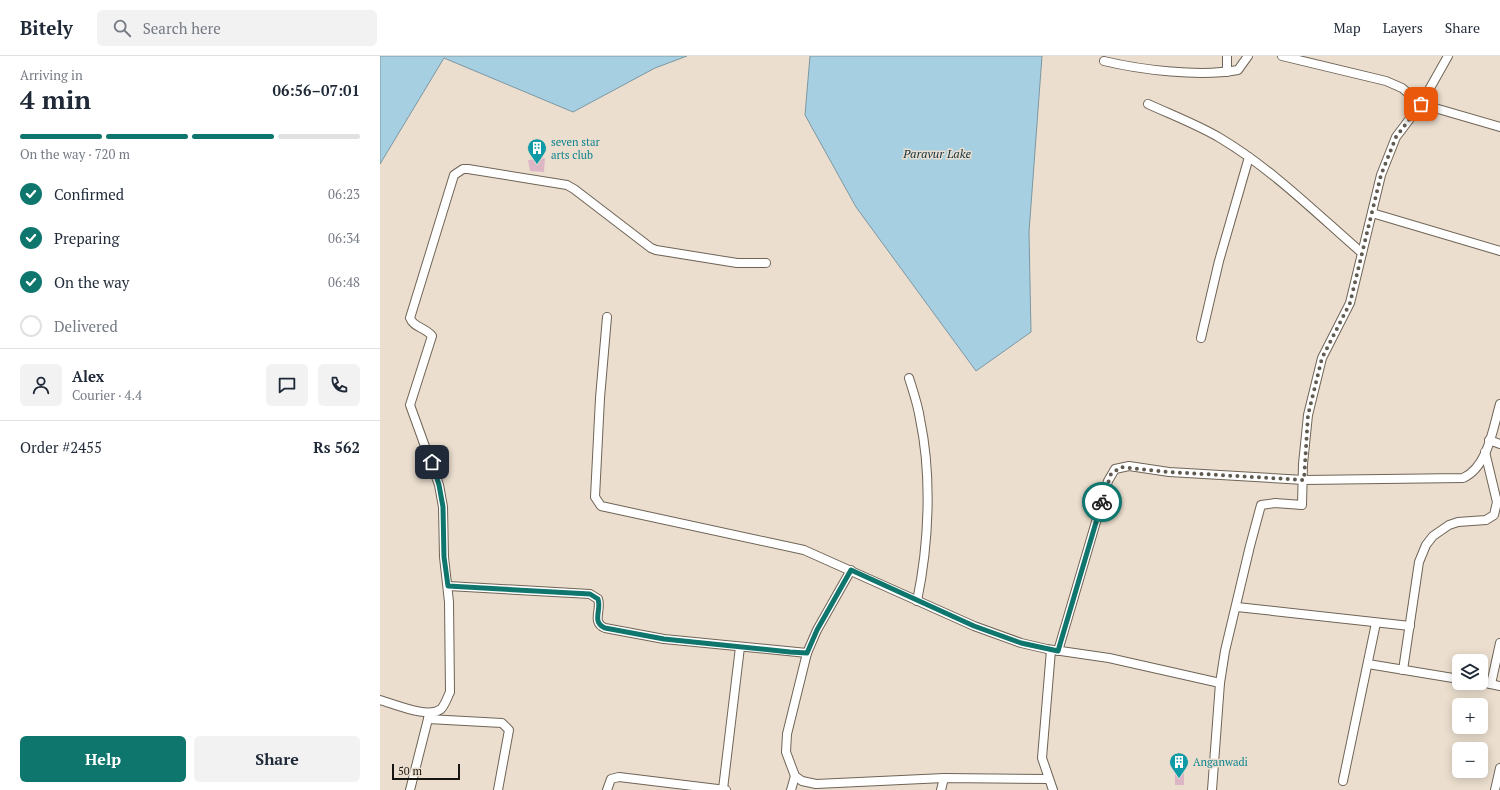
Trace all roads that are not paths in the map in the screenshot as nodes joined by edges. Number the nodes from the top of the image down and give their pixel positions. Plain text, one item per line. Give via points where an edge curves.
1 (1227, 56) edge
2 (1248, 56) edge
3 (1282, 56) edge
4 (1448, 56) edge
5 (1104, 61) dead end
6 (1227, 72) junction
7 (1148, 104) dead end
8 (1421, 104) junction
9 (1500, 127) edge
10 (1249, 157) junction
11 (1372, 213) junction
12 (1500, 251) edge
13 (1362, 253) junction
14 (766, 263) dead end
15 (607, 317) dead end
16 (1201, 338) dead end
17 (909, 378) dead end
18 (1500, 404) edge
19 (1489, 440) junction
20 (1500, 444) edge
21 (1485, 452) junction
22 (1304, 480) junction
23 (851, 570) junction
24 (448, 586) junction
25 (917, 601) junction
26 (1237, 607) junction
27 (1376, 622) junction
28 (1410, 626) junction
29 (1500, 643) edge
30 (740, 647) junction
31 (1054, 650) junction
32 (807, 653) junction
33 (1368, 664) junction
34 (1404, 670) junction
35 (1452, 678) edge
36 (1220, 683) junction
37 (1488, 683) edge
38 (1491, 684) junction
39 (1500, 686) edge
40 (380, 700) edge
41 (428, 716) junction
42 (1500, 768) edge
43 (795, 776) junction
44 (944, 778) junction
45 (1048, 779) junction
46 (1343, 781) dead end
47 (410, 790) edge
48 (498, 790) edge
49 (607, 790) edge
50 (724, 790) edge
51 (790, 790) edge
52 (941, 790) edge
53 (1053, 790) edge
54 (1212, 790) edge
55 (1495, 790) edge

1 - 6 street
2 - 6 street via 1238,70
3 - 8 street via 1386,81 1402,88
4 - 8 street
5 - 6 street via 1133,68
7 - 10 street via 1219,137
8 - 9 street
8 - 11 street via 1396,137 1381,175
10 - 13 street
10 - 16 street via 1219,261
11 - 12 street
11 - 13 street
13 - 22 street via 1350,303 1322,358 1308,415
14 - 24 street via 737,263 650,248 582,193 567,186 468,168 454,175 410,318 411,322 432,336 410,405 439,485 443,507 444,557
15 - 23 street via 595,489 598,503 605,507 804,550
17 - 25 street via 923,435 927,507 923,567
18 - 19 street
19 - 20 street
19 - 21 street
21 - 22 street via 1478,467 1471,475 1463,478
21 - 28 street via 1497,502 1494,515 1486,520 1449,525 1426,544 1419,562
22 - 26 street via 1302,504 1261,505
22 - 31 street via 1169,472 1128,466 1115,469 1108,481
23 - 25 street
23 - 32 street
24 - 30 street via 590,594 598,599 597,621 605,628 664,639
24 - 41 street via 450,692 440,709
25 - 31 street via 1021,643
26 - 27 street
26 - 36 street via 1225,651
27 - 28 street
27 - 33 street
28 - 34 street
29 - 38 street
30 - 32 street
30 - 50 street
31 - 36 street via 1109,658
31 - 45 street via 1042,747 1042,758
32 - 43 street via 787,734 786,752
33 - 34 street
33 - 46 street
34 - 35 street
36 - 54 street
37 - 38 street
38 - 39 street
40 - 41 street
41 - 47 street
41 - 48 street via 506,725 509,730
42 - 55 street
43 - 44 street via 802,781 816,784
43 - 51 street
44 - 45 street
44 - 52 street
45 - 53 street
49 - 50 street via 611,779 619,776

